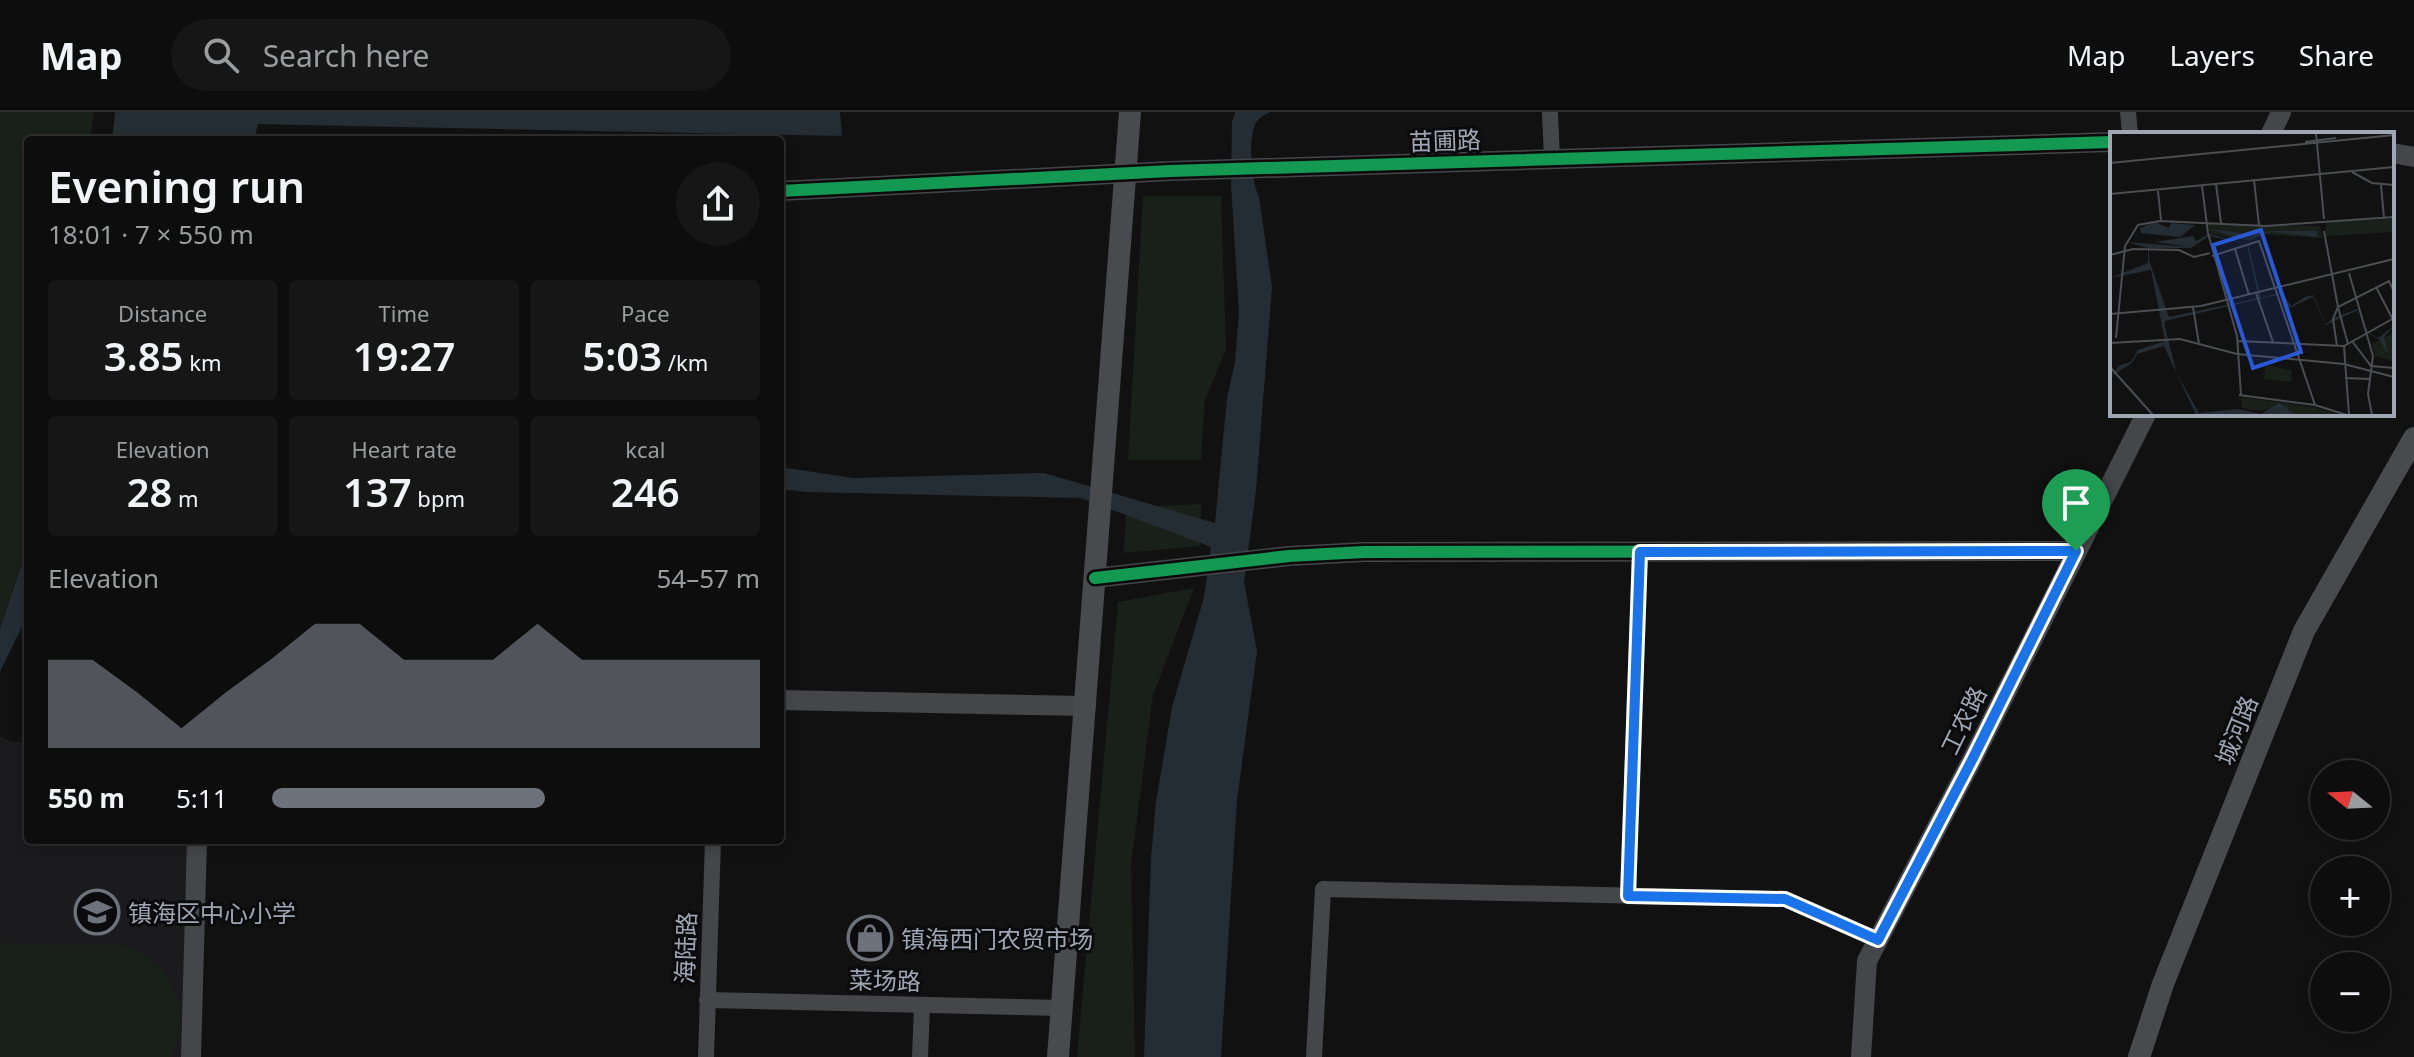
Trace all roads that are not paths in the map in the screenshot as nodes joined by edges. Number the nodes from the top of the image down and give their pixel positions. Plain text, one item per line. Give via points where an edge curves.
1 (1130, 112) edge
2 (1550, 112) edge
3 (2128, 112) edge
4 (2281, 112) edge
5 (2130, 132) edge
6 (2272, 132) edge
7 (2110, 142) edge
8 (2394, 153) edge
9 (2414, 157) edge
10 (1552, 159) junction
11 (1123, 174) junction
12 (784, 191) edge
13 (2145, 416) edge
14 (2414, 438) edge
15 (2076, 551) junction
16 (1640, 552) junction
17 (1095, 578) junction
18 (784, 700) edge
19 (1086, 706) junction
20 (197, 844) edge
21 (713, 844) edge
22 (1628, 896) junction
23 (1878, 940) junction
24 (707, 1000) junction
25 (922, 1005) junction
26 (1062, 1008) junction
27 (191, 1057) edge
28 (706, 1057) edge
29 (920, 1057) edge
30 (1058, 1057) edge
31 (1314, 1057) edge
32 (1861, 1057) edge
33 (2139, 1057) edge

1 - 11 main road
2 - 10 street
3 - 5 street
4 - 6 street
7 - 10 street, 苗圃路
8 - 9 street
10 - 11 street, 苗圃路
11 - 12 street, 苗圃路
11 - 17 main road
13 - 15 street, 工农路
14 - 33 main road, 城河路 via 2304,631
15 - 16 street
15 - 23 street, 工农路
16 - 17 street via 1364,552
16 - 22 street
17 - 19 main road
18 - 19 street
19 - 26 main road
20 - 27 street
21 - 24 street, 海陆路
22 - 23 street via 1785,899
22 - 31 street via 1323,889
23 - 32 street, 工农路 via 1867,961
24 - 25 street, 菜场路
24 - 28 street, 海陆路
25 - 26 street, 菜场路
25 - 29 street
26 - 30 main road

